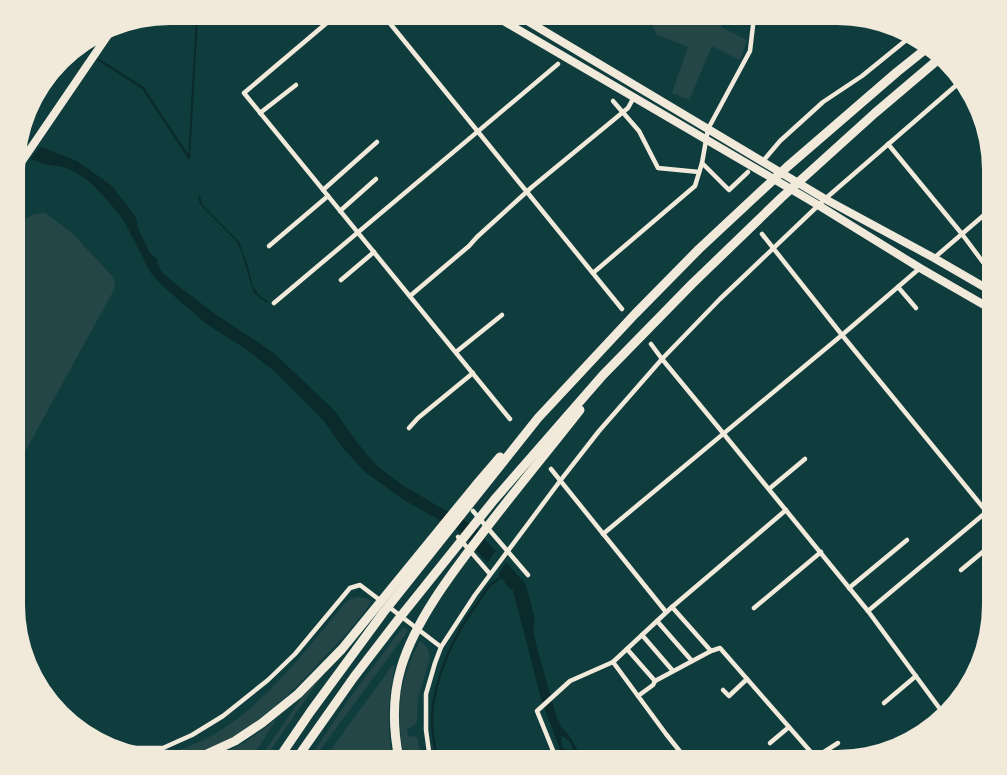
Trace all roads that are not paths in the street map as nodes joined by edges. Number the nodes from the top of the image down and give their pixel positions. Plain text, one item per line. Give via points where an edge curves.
1 (324, 25) edge
2 (391, 25) edge
3 (510, 25) edge
4 (534, 25) edge
5 (753, 25) edge
6 (104, 41) edge
7 (904, 42) edge
8 (922, 52) edge
9 (934, 62) edge
10 (558, 64) dead end
11 (296, 85) dead end
12 (955, 86) edge
13 (634, 97) junction
14 (613, 101) dead end
15 (260, 113) junction
16 (623, 113) junction
17 (708, 129) junction
18 (478, 132) junction
19 (706, 140) junction
20 (377, 142) dead end
21 (888, 144) junction
22 (26, 155) edge
23 (763, 161) junction
24 (702, 163) junction
25 (699, 172) junction
26 (748, 172) dead end
27 (376, 179) dead end
28 (324, 190) junction
29 (729, 190) junction
30 (528, 193) junction
31 (732, 194) dead end
32 (328, 196) junction
33 (825, 198) junction
34 (818, 205) junction
35 (340, 211) junction
36 (982, 217) edge
37 (358, 233) junction
38 (762, 234) dead end
39 (962, 234) junction
40 (269, 246) dead end
41 (772, 247) junction
42 (374, 252) junction
43 (934, 258) junction
44 (982, 261) edge
45 (920, 268) junction
46 (593, 273) junction
47 (341, 280) dead end
48 (982, 286) edge
49 (898, 287) junction
50 (410, 296) junction
51 (274, 303) dead end
52 (982, 304) edge
53 (916, 308) dead end
54 (622, 309) dead end
55 (502, 315) dead end
56 (842, 334) junction
57 (651, 344) dead end
58 (456, 352) junction
59 (662, 360) junction
60 (473, 373) junction
61 (603, 375) junction
62 (510, 419) dead end
63 (409, 428) dead end
64 (723, 433) junction
65 (805, 459) dead end
66 (550, 469) dead end
67 (560, 481) junction
68 (769, 489) junction
69 (982, 504) edge
70 (786, 510) junction
71 (473, 511) dead end
72 (982, 518) edge
73 (603, 534) junction
74 (458, 538) dead end
75 (907, 540) dead end
76 (508, 550) junction
77 (820, 552) junction
78 (982, 553) edge
79 (961, 570) dead end
80 (492, 572) junction
81 (528, 575) dead end
82 (849, 588) junction
83 (672, 607) junction
84 (754, 608) dead end
85 (380, 610) junction
86 (868, 611) junction
87 (666, 612) junction
88 (657, 621) junction
89 (642, 635) junction
90 (441, 647) junction
91 (627, 649) junction
92 (711, 651) junction
93 (692, 661) junction
94 (613, 662) junction
95 (674, 671) junction
96 (916, 676) junction
97 (747, 679) junction
98 (655, 681) junction
99 (723, 690) dead end
100 (638, 696) junction
101 (884, 703) dead end
102 (940, 708) edge
103 (789, 727) junction
104 (770, 743) dead end
105 (838, 743) dead end
106 (148, 748) edge
107 (215, 750) edge
108 (284, 750) edge
109 (303, 750) edge
110 (398, 750) edge
111 (429, 750) edge
112 (553, 750) edge
113 (679, 750) edge
114 (809, 750) edge
115 (828, 750) edge

1 - 15 street via 244,93
2 - 18 street
3 - 13 highway
4 - 17 highway
5 - 17 street via 750,51
6 - 22 highway
7 - 23 street via 823,102
8 - 85 highway via 764,187 635,314 538,418
9 - 61 highway via 782,198
10 - 18 street
11 - 15 street
12 - 21 street
13 - 16 street
13 - 19 highway
14 - 16 street
15 - 28 street
16 - 25 street via 639,131 658,168
16 - 30 street
17 - 19 street
17 - 23 highway
18 - 30 street
18 - 37 street
19 - 24 street
19 - 34 highway
20 - 28 street
21 - 33 street
21 - 39 street
23 - 33 highway
24 - 25 street
24 - 29 street
25 - 46 street via 695,186
26 - 29 street
27 - 35 street
28 - 32 street
29 - 31 street
30 - 46 street
30 - 50 street
32 - 35 street
32 - 40 street
33 - 34 street
33 - 43 highway
34 - 41 street
34 - 45 highway
35 - 37 street
36 - 39 street
37 - 42 street
37 - 51 street
38 - 41 street
39 - 43 street
39 - 44 street
41 - 56 street
41 - 59 street
42 - 47 street
42 - 50 street
43 - 48 highway
45 - 49 street
45 - 52 highway
46 - 54 street
49 - 53 street
49 - 56 street
50 - 58 street
55 - 58 street
56 - 64 street
56 - 69 street
57 - 59 street
58 - 60 street
59 - 64 street
59 - 67 street
60 - 62 street
60 - 63 street
61 - 109 highway via 494,500 397,621
61 - 110 highway via 596,390 454,569 415,632 396,689 394,714
64 - 68 street
64 - 73 street
65 - 68 street
66 - 67 street
67 - 73 street
67 - 76 street
68 - 70 street
70 - 77 street
70 - 83 street
71 - 76 street
72 - 86 street
73 - 87 street
74 - 80 street
75 - 82 street
76 - 80 street
76 - 81 street
77 - 82 street
77 - 84 street
78 - 79 street
80 - 90 street
82 - 86 street
83 - 87 street
83 - 92 street
85 - 107 highway via 298,694 262,723
85 - 108 highway
86 - 96 street
87 - 88 street
88 - 89 street
88 - 93 street
89 - 91 street
89 - 95 street
90 - 106 street via 360,585 350,588 295,654 223,716 163,748
90 - 111 street via 426,694
91 - 94 street
91 - 98 street
92 - 93 street
92 - 97 street via 720,648
93 - 95 street
94 - 100 street
94 - 112 street via 570,682 537,711
95 - 98 street
96 - 101 street
96 - 102 street
97 - 99 street via 729,696
97 - 103 street
98 - 100 street
100 - 113 street
103 - 104 street
103 - 114 street
105 - 115 street

